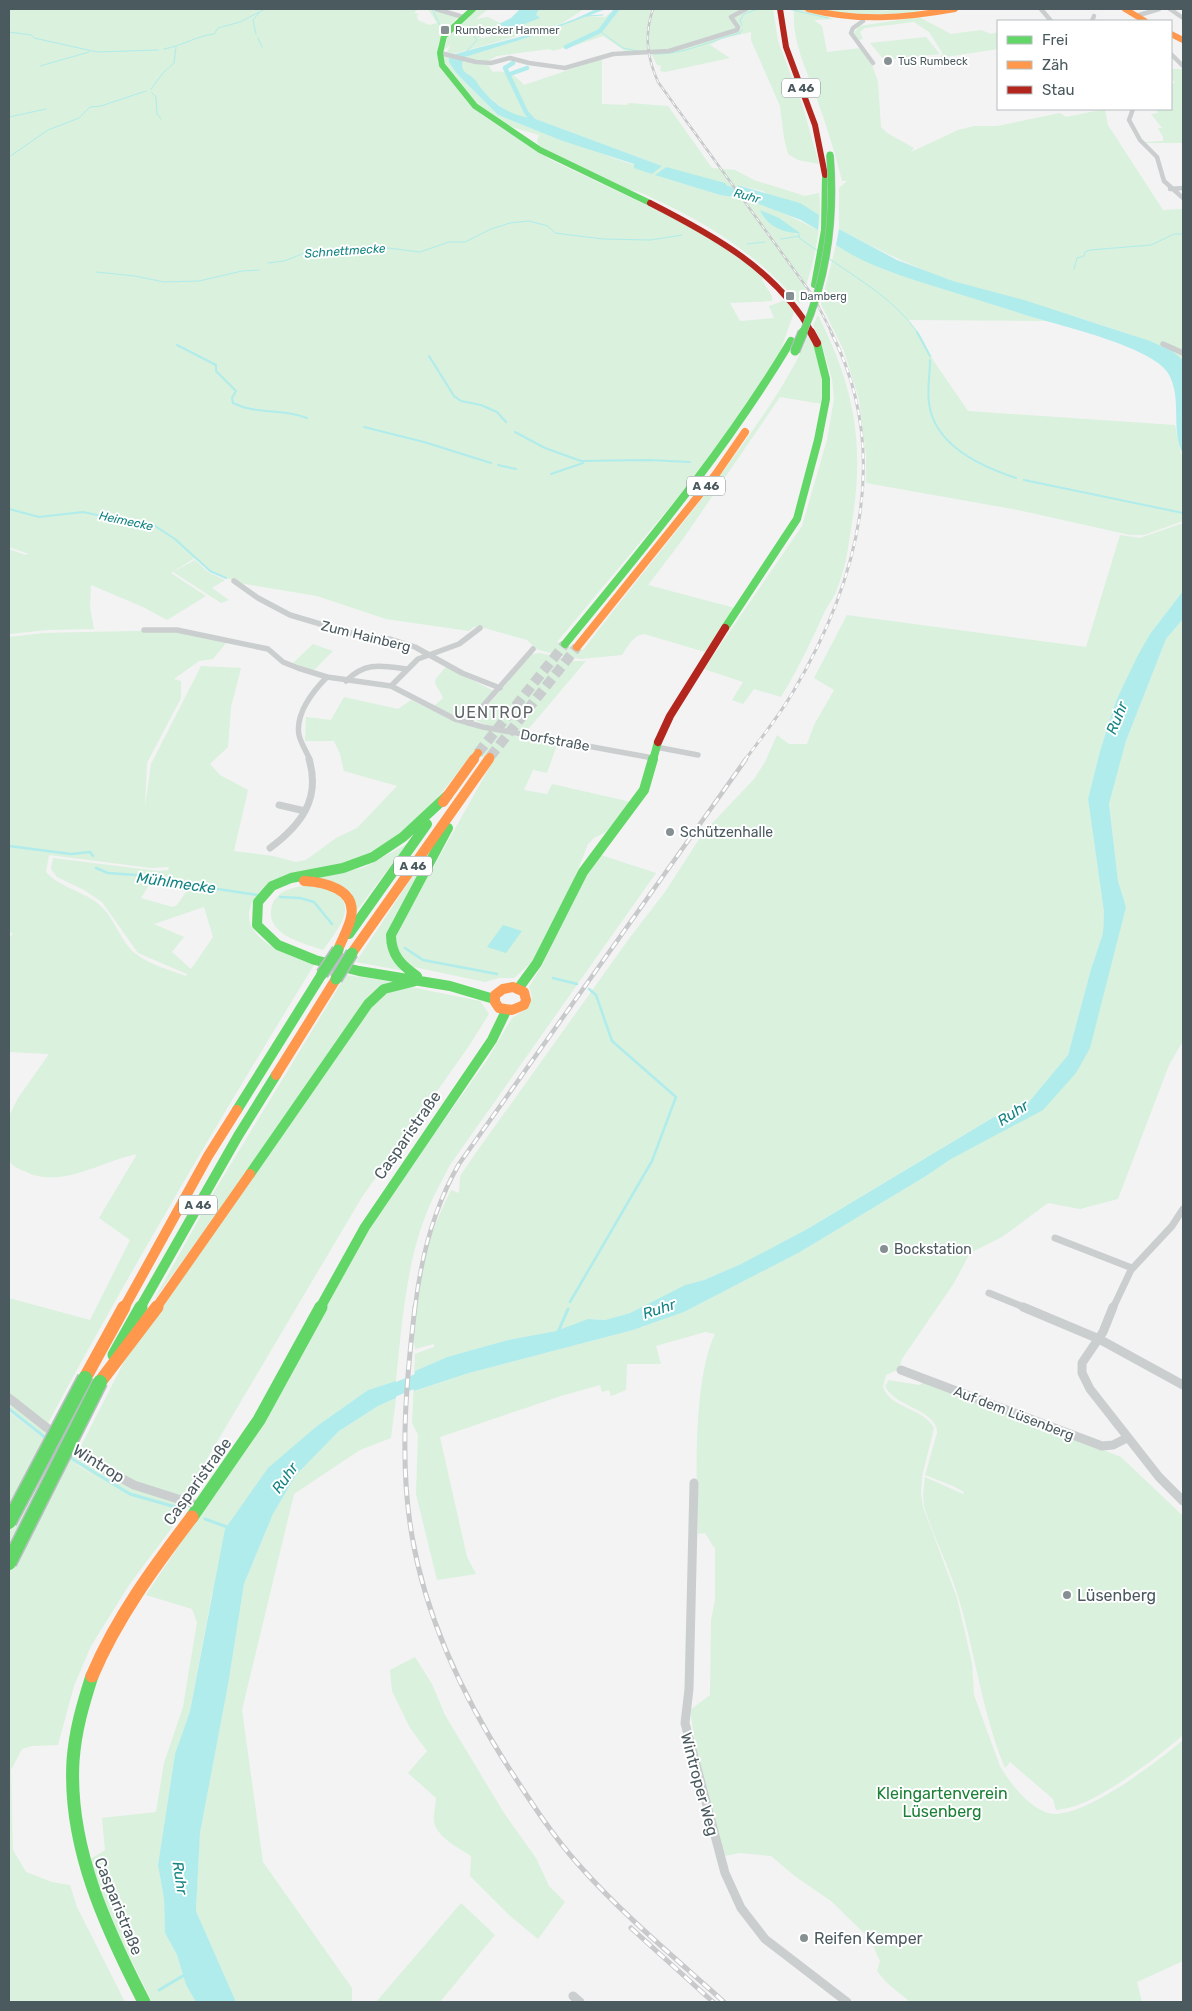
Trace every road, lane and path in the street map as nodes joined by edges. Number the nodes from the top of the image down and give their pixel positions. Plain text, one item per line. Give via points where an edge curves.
1 (436, 9) edge
2 (473, 9) edge
3 (746, 9) edge
4 (808, 9) edge
5 (955, 9) edge
6 (1041, 9) edge
7 (1125, 9) edge
8 (1159, 9) edge
9 (1170, 9) edge
10 (783, 15) edge
11 (1094, 16) dead end
12 (462, 17) junction
13 (1183, 18) edge
14 (1140, 19) edge
15 (1050, 20) edge
16 (1092, 20) edge
17 (863, 21) junction
18 (445, 54) junction
19 (1172, 55) edge
20 (873, 64) dead end
21 (1183, 66) edge
22 (1132, 110) edge
23 (1170, 188) junction
24 (1183, 188) edge
25 (1183, 198) edge
26 (1163, 344) dead end
27 (1183, 353) edge
28 (234, 581) dead end
29 (480, 628) dead end
30 (144, 630) dead end
31 (571, 645) tunnel mouth
32 (533, 649) dead end
33 (428, 654) junction
34 (408, 669) junction
35 (327, 677) junction
36 (346, 681) junction
37 (391, 686) junction
38 (500, 688) junction
39 (468, 723) junction
40 (654, 752) junction
41 (698, 755) dead end
42 (473, 779) junction
43 (447, 796) junction
44 (279, 805) dead end
45 (305, 811) junction
46 (270, 848) dead end
47 (338, 950) junction
48 (417, 979) junction
49 (518, 989) junction
50 (496, 995) junction
51 (506, 1010) junction
52 (1183, 1209) edge
53 (1055, 1238) dead end
54 (1132, 1268) junction
55 (989, 1293) dead end
56 (1099, 1339) junction
57 (901, 1370) dead end
58 (100, 1382) junction
59 (1183, 1385) edge
60 (9, 1398) edge
61 (1127, 1438) junction
62 (694, 1483) dead end
63 (1183, 1501) edge
64 (200, 1506) junction
65 (9, 1522) edge
66 (9, 1563) edge
67 (144, 2002) edge
68 (847, 2002) edge

1 - 12 street
2 - 12 main road
3 - 18 street via 731,17 738,28 735,31 669,52 613,54 565,68 509,58 491,63 476,62
4 - 17 main road
5 - 17 main road via 894,20
6 - 15 street
7 - 14 main road
8 - 14 street
9 - 13 street
10 - 31 main road, A 46, bridge via 822,123 834,200 831,248 818,298 760,411 716,474
11 - 16 street
12 - 18 main road via 444,36
17 - 20 street via 851,33
18 - 40 main road via 442,65 475,106 514,134 567,164 691,223 742,254 789,299 817,342 826,379 826,399 797,519 664,725
19 - 21 street
22 - 23 street via 1129,117 1131,126 1157,157 1162,177
23 - 24 street
23 - 25 street
26 - 27 street
28 - 33 street, Zum Hainberg via 290,615 361,636 390,639
29 - 33 street via 459,644
30 - 35 street, Dorfstraße via 177,630 268,650 283,662
32 - 38 street
33 - 34 street
33 - 38 street, Zum Hainberg via 462,673
34 - 36 street via 367,666 356,670
34 - 37 street
35 - 36 street, Dorfstraße
35 - 45 street via 312,692 298,727 314,780 312,797
36 - 37 street, Dorfstraße
37 - 39 street, Dorfstraße
38 - 39 street
39 - 40 street, Dorfstraße
40 - 41 street, Dorfstraße
40 - 49 main road via 644,790 583,872 537,963
42 - 43 main road, A 46 via 484,755
42 - 48 main road via 391,935 390,947 395,959
42 - 58 main road, A 46, bridge via 352,953 238,1136
43 - 47 main road, A 46
43 - 48 main road via 388,850 354,866 281,882 264,893 255,909 256,921 262,932 295,952 344,969
44 - 45 street
45 - 46 street via 281,841
47 - 48 main road via 351,912 349,901 340,889 325,883 299,882 278,890 267,900 263,914 266,924 291,943 356,965
47 - 65 main road, A 46, bridge via 208,1156
48 - 50 main road
48 - 58 main road via 384,989 368,1004 140,1332
49 - 50 main road via 508,988
49 - 51 main road via 525,995 524,1005
50 - 51 main road via 497,1006
51 - 64 main road, Casparistraße via 492,1040 348,1255 255,1426
52 - 54 street via 1166,1234
53 - 54 street
54 - 56 street
55 - 56 street
56 - 59 street
56 - 61 street via 1082,1361 1082,1374
57 - 61 street, Auf dem Lüsenberg via 1102,1446
58 - 66 main road, A 46, bridge
60 - 64 street, Wintrop via 106,1470 134,1485
61 - 63 street
62 - 68 street, Wintroper Weg via 689,1689 684,1723 712,1831 725,1873 751,1922 782,1953
64 - 67 main road, Casparistraße via 118,1621 91,1675 81,1706 72,1758 73,1810 88,1882

